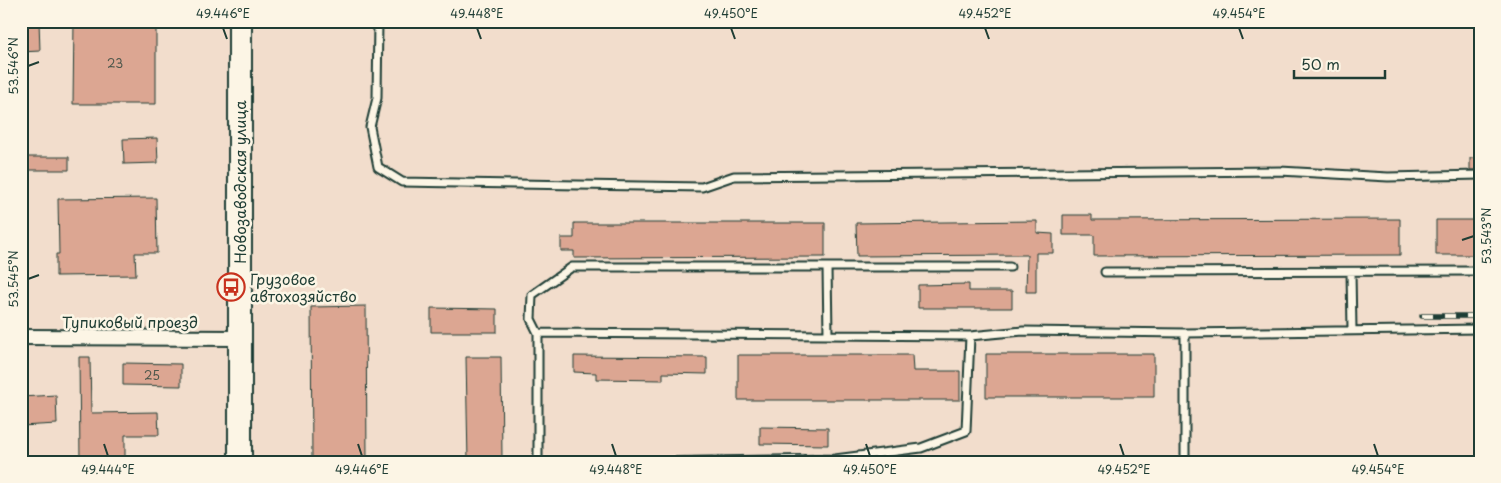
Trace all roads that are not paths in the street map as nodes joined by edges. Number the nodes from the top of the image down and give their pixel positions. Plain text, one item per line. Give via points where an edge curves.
1 (240, 21) edge
2 (378, 21) edge
3 (1480, 174) edge
4 (1010, 267) dead end
5 (827, 268) junction
6 (1480, 271) edge
7 (1104, 272) dead end
8 (1351, 272) junction
9 (1480, 329) edge
10 (1352, 330) junction
11 (538, 333) junction
12 (1185, 333) junction
13 (828, 335) junction
14 (970, 336) junction
15 (21, 337) edge
16 (238, 338) junction
17 (790, 461) edge
18 (240, 462) edge
19 (538, 462) edge
20 (646, 462) edge
21 (1184, 462) edge

1 - 16 main road, Новозаводская улица
2 - 3 lane via 377,98 370,126 378,167 402,182 702,187 734,176 1280,171 1388,177
4 - 5 lane
5 - 11 lane via 572,267 532,295 531,319
5 - 13 lane
6 - 8 lane
7 - 8 lane
8 - 10 lane
9 - 10 lane
10 - 12 lane
11 - 13 lane
11 - 19 lane
12 - 14 lane via 1022,332
12 - 21 lane
13 - 14 lane
14 - 17 lane via 966,431 921,448
15 - 16 street, Тупиковый проезд
16 - 18 main road, Новозаводская улица
17 - 20 lane

